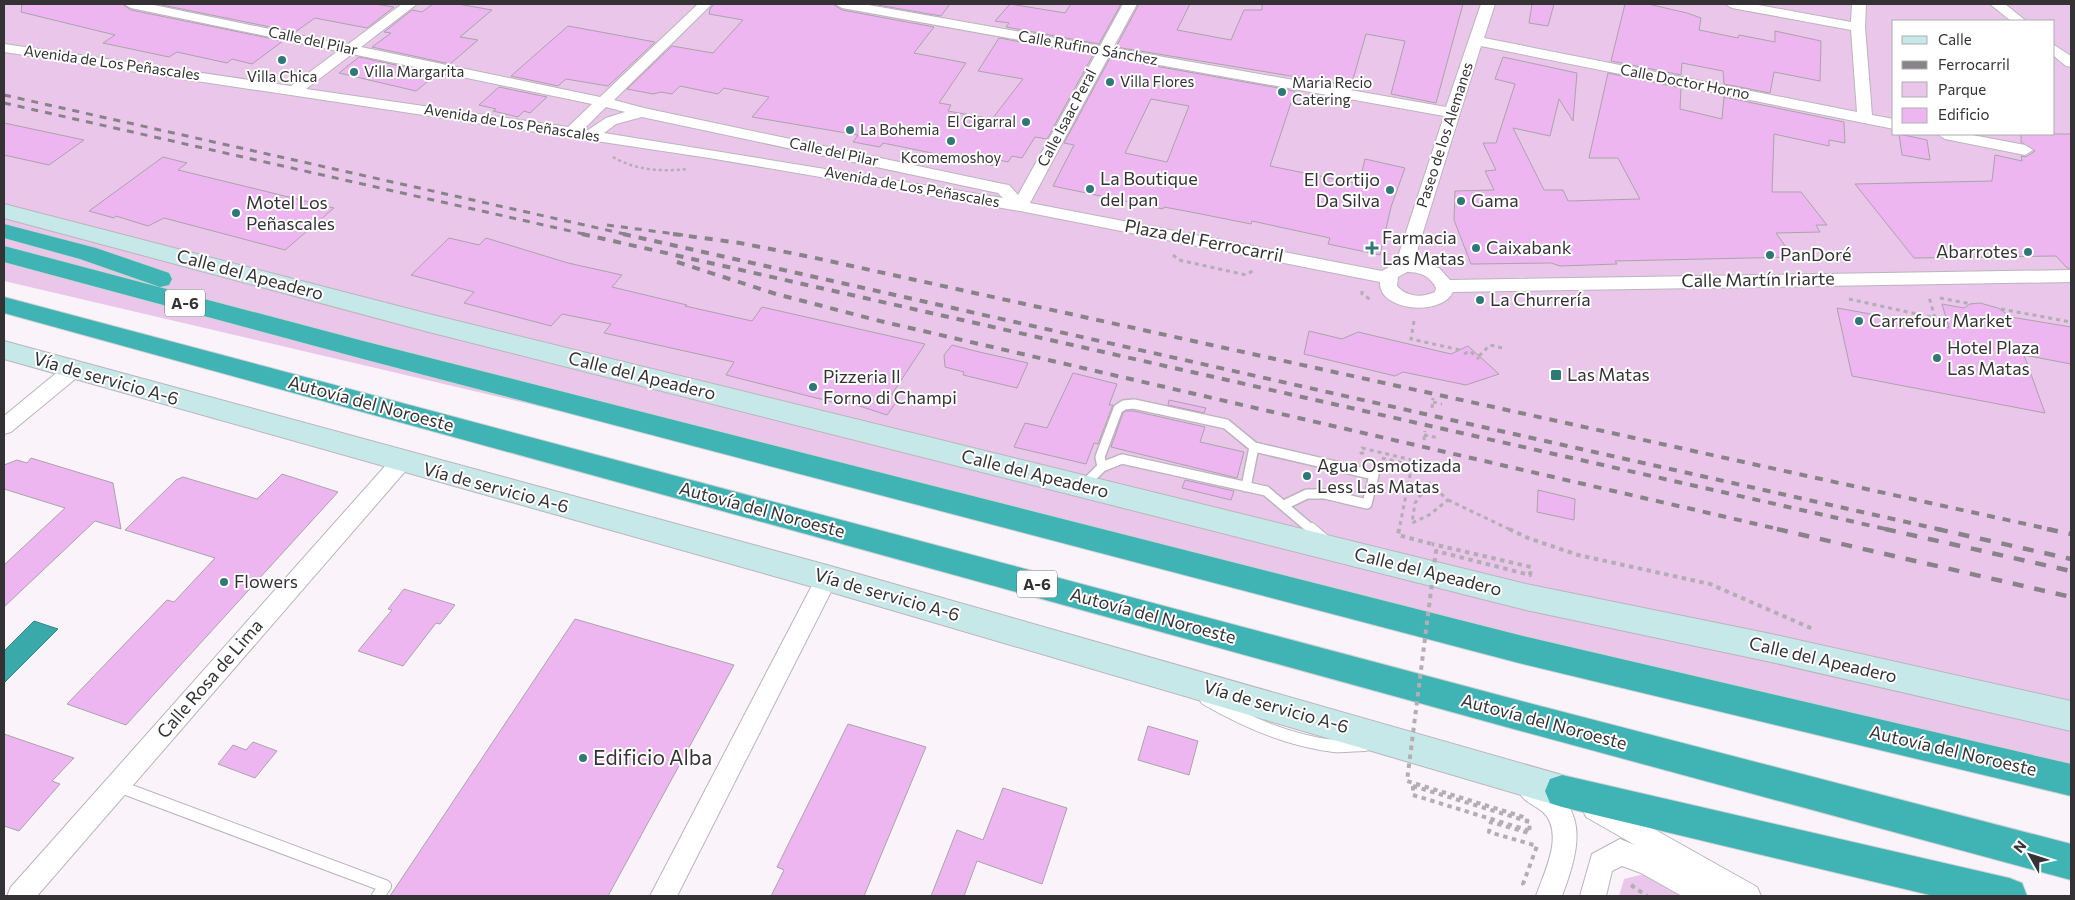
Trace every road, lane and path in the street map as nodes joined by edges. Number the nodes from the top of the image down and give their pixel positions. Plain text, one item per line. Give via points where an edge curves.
1 (132, 4) edge
2 (410, 4) edge
3 (705, 4) edge
4 (842, 4) edge
5 (1130, 4) edge
6 (1488, 4) edge
7 (1732, 4) edge
8 (1859, 4) edge
9 (1997, 4) edge
10 (2018, 20) edge
11 (1858, 27) junction
12 (1476, 41) junction
13 (4, 48) edge
14 (351, 49) junction
15 (2055, 50) edge
16 (1103, 51) junction
17 (2071, 63) edge
18 (295, 90) junction
19 (602, 102) junction
20 (641, 112) junction
21 (1452, 113) junction
22 (1865, 118) junction
23 (1892, 124) edge
24 (571, 132) junction
25 (592, 135) junction
26 (1950, 135) edge
27 (2025, 150) dead end
28 (1020, 206) junction
29 (4, 211) edge
30 (4, 231) edge
31 (4, 254) edge
32 (1404, 266) junction
33 (2071, 276) edge
34 (1388, 278) junction
35 (1846, 278) junction
36 (1444, 286) junction
37 (1972, 304) dead end
38 (4, 306) edge
39 (2001, 309) dead end
40 (2071, 322) edge
41 (1411, 338) dead end
42 (1502, 348) dead end
43 (4, 350) edge
44 (1460, 350) dead end
45 (366, 351) junction
46 (1464, 354) dead end
47 (73, 370) junction
48 (1442, 404) dead end
49 (1432, 408) dead end
50 (4, 427) edge
51 (1425, 430) dead end
52 (1424, 435) junction
53 (1440, 438) dead end
54 (1424, 440) dead end
55 (1254, 447) junction
56 (401, 462) junction
57 (1437, 466) dead end
58 (1102, 467) junction
59 (1082, 486) junction
60 (1246, 487) junction
61 (1448, 500) junction
62 (1284, 504) junction
63 (1333, 548) junction
64 (827, 578) junction
65 (1820, 632) dead end
66 (2071, 716) edge
67 (1510, 777) junction
68 (2071, 780) edge
69 (117, 786) junction
70 (1562, 791) junction
71 (1529, 833) junction
72 (1527, 842) junction
73 (2071, 862) edge
74 (1624, 879) dead end
75 (1540, 892) edge
76 (20, 896) edge
77 (378, 896) edge
78 (663, 896) edge
79 (1594, 896) edge
80 (1647, 896) edge
81 (1708, 896) edge
82 (1748, 896) edge
83 (2009, 896) edge

1 - 14 street, Calle del Pilar
2 - 14 street
3 - 19 street
4 - 16 street, Calle Rufino Sánchez
5 - 16 street, Calle Isaac Peral
6 - 12 street, Paseo de los Alemanes
7 - 11 street
8 - 11 street
9 - 10 street
11 - 22 street
12 - 21 street, Paseo de los Alemanes
12 - 22 street, Calle Doctor Horno
13 - 18 street, Avenida de Los Peñascales
14 - 18 street
14 - 19 street, Calle del Pilar
15 - 17 street
16 - 21 street, Calle Rufino Sánchez
16 - 28 street, Calle Isaac Peral
18 - 24 street, Avenida de Los Peñascales
19 - 20 street, Calle del Pilar
19 - 24 street
20 - 25 street, Calle del Pilar via 612,121
20 - 28 street, Calle del Pilar via 1003,189
21 - 32 street, Paseo de los Alemanes
22 - 23 street, Calle Doctor Horno
24 - 25 street, Avenida de Los Peñascales
25 - 28 street, Avenida de Los Peñascales
26 - 27 street
28 - 34 street, Plaza del Ferrocarril
29 - 59 street, Calle del Apeadero via 425,322
30 - 45 highway via 88,254
31 - 45 highway, Autovía del Noroeste / A-6
32 - 34 street via 1393,270
32 - 36 street via 1426,269 1438,276
33 - 35 street, Calle Martín Iriarte
34 - 36 street via 1388,286 1393,292 1411,302 1432,302 1444,292
35 - 36 street, Calle Martín Iriarte
35 - 37 path via 1852,290 1839,292 1850,300 1935,318 1929,296
38 - 73 highway, Autovía del Noroeste / A-6
39 - 40 path
41 - 44 path
42 - 46 path via 1490,345 1479,357 1470,351
43 - 47 street, Vía de servicio A-6
45 - 68 highway, Autovía del Noroeste / A-6 via 1510,647
47 - 50 street
47 - 56 street, Vía de servicio A-6
48 - 49 path via 1433,400
51 - 52 path
52 - 53 path
52 - 54 path
55 - 58 lane via 1226,424 1134,404 1124,405 1118,409 1100,457
55 - 60 lane
55 - 62 lane via 1374,475 1366,504 1326,494 1307,494
56 - 64 street, Vía de servicio A-6
56 - 69 street, Calle Rosa de Lima
57 - 71 path, bridge via 1362,448 1361,453 1412,465 1398,535 1531,567 1530,575 1436,551 1407,781 1527,818 1527,824 1527,830 1413,795 1414,786 1521,820 1530,822
58 - 59 lane
58 - 60 lane via 1122,459
59 - 63 street, Calle del Apeadero
60 - 62 lane via 1266,491
61 - 61 path via 1429,484 1415,502 1412,523
61 - 65 path via 1528,538 1578,556 1710,584
62 - 63 lane
63 - 66 street, Calle del Apeadero via 1526,597
64 - 67 street, Vía de servicio A-6
64 - 78 street
67 - 70 street, Vía de servicio A-6
67 - 75 street via 1554,806 1566,829 1563,858
69 - 76 street, Calle Rosa de Lima
69 - 77 lane via 385,886
70 - 82 street, Vía de servicio A-6 via 1619,820
70 - 83 highway
71 - 72 path
71 - 72 path, bridge via 1491,822 1489,832
72 - 75 path via 1537,846 1523,884
74 - 80 path
79 - 81 street via 1601,864 1620,852 1650,864

